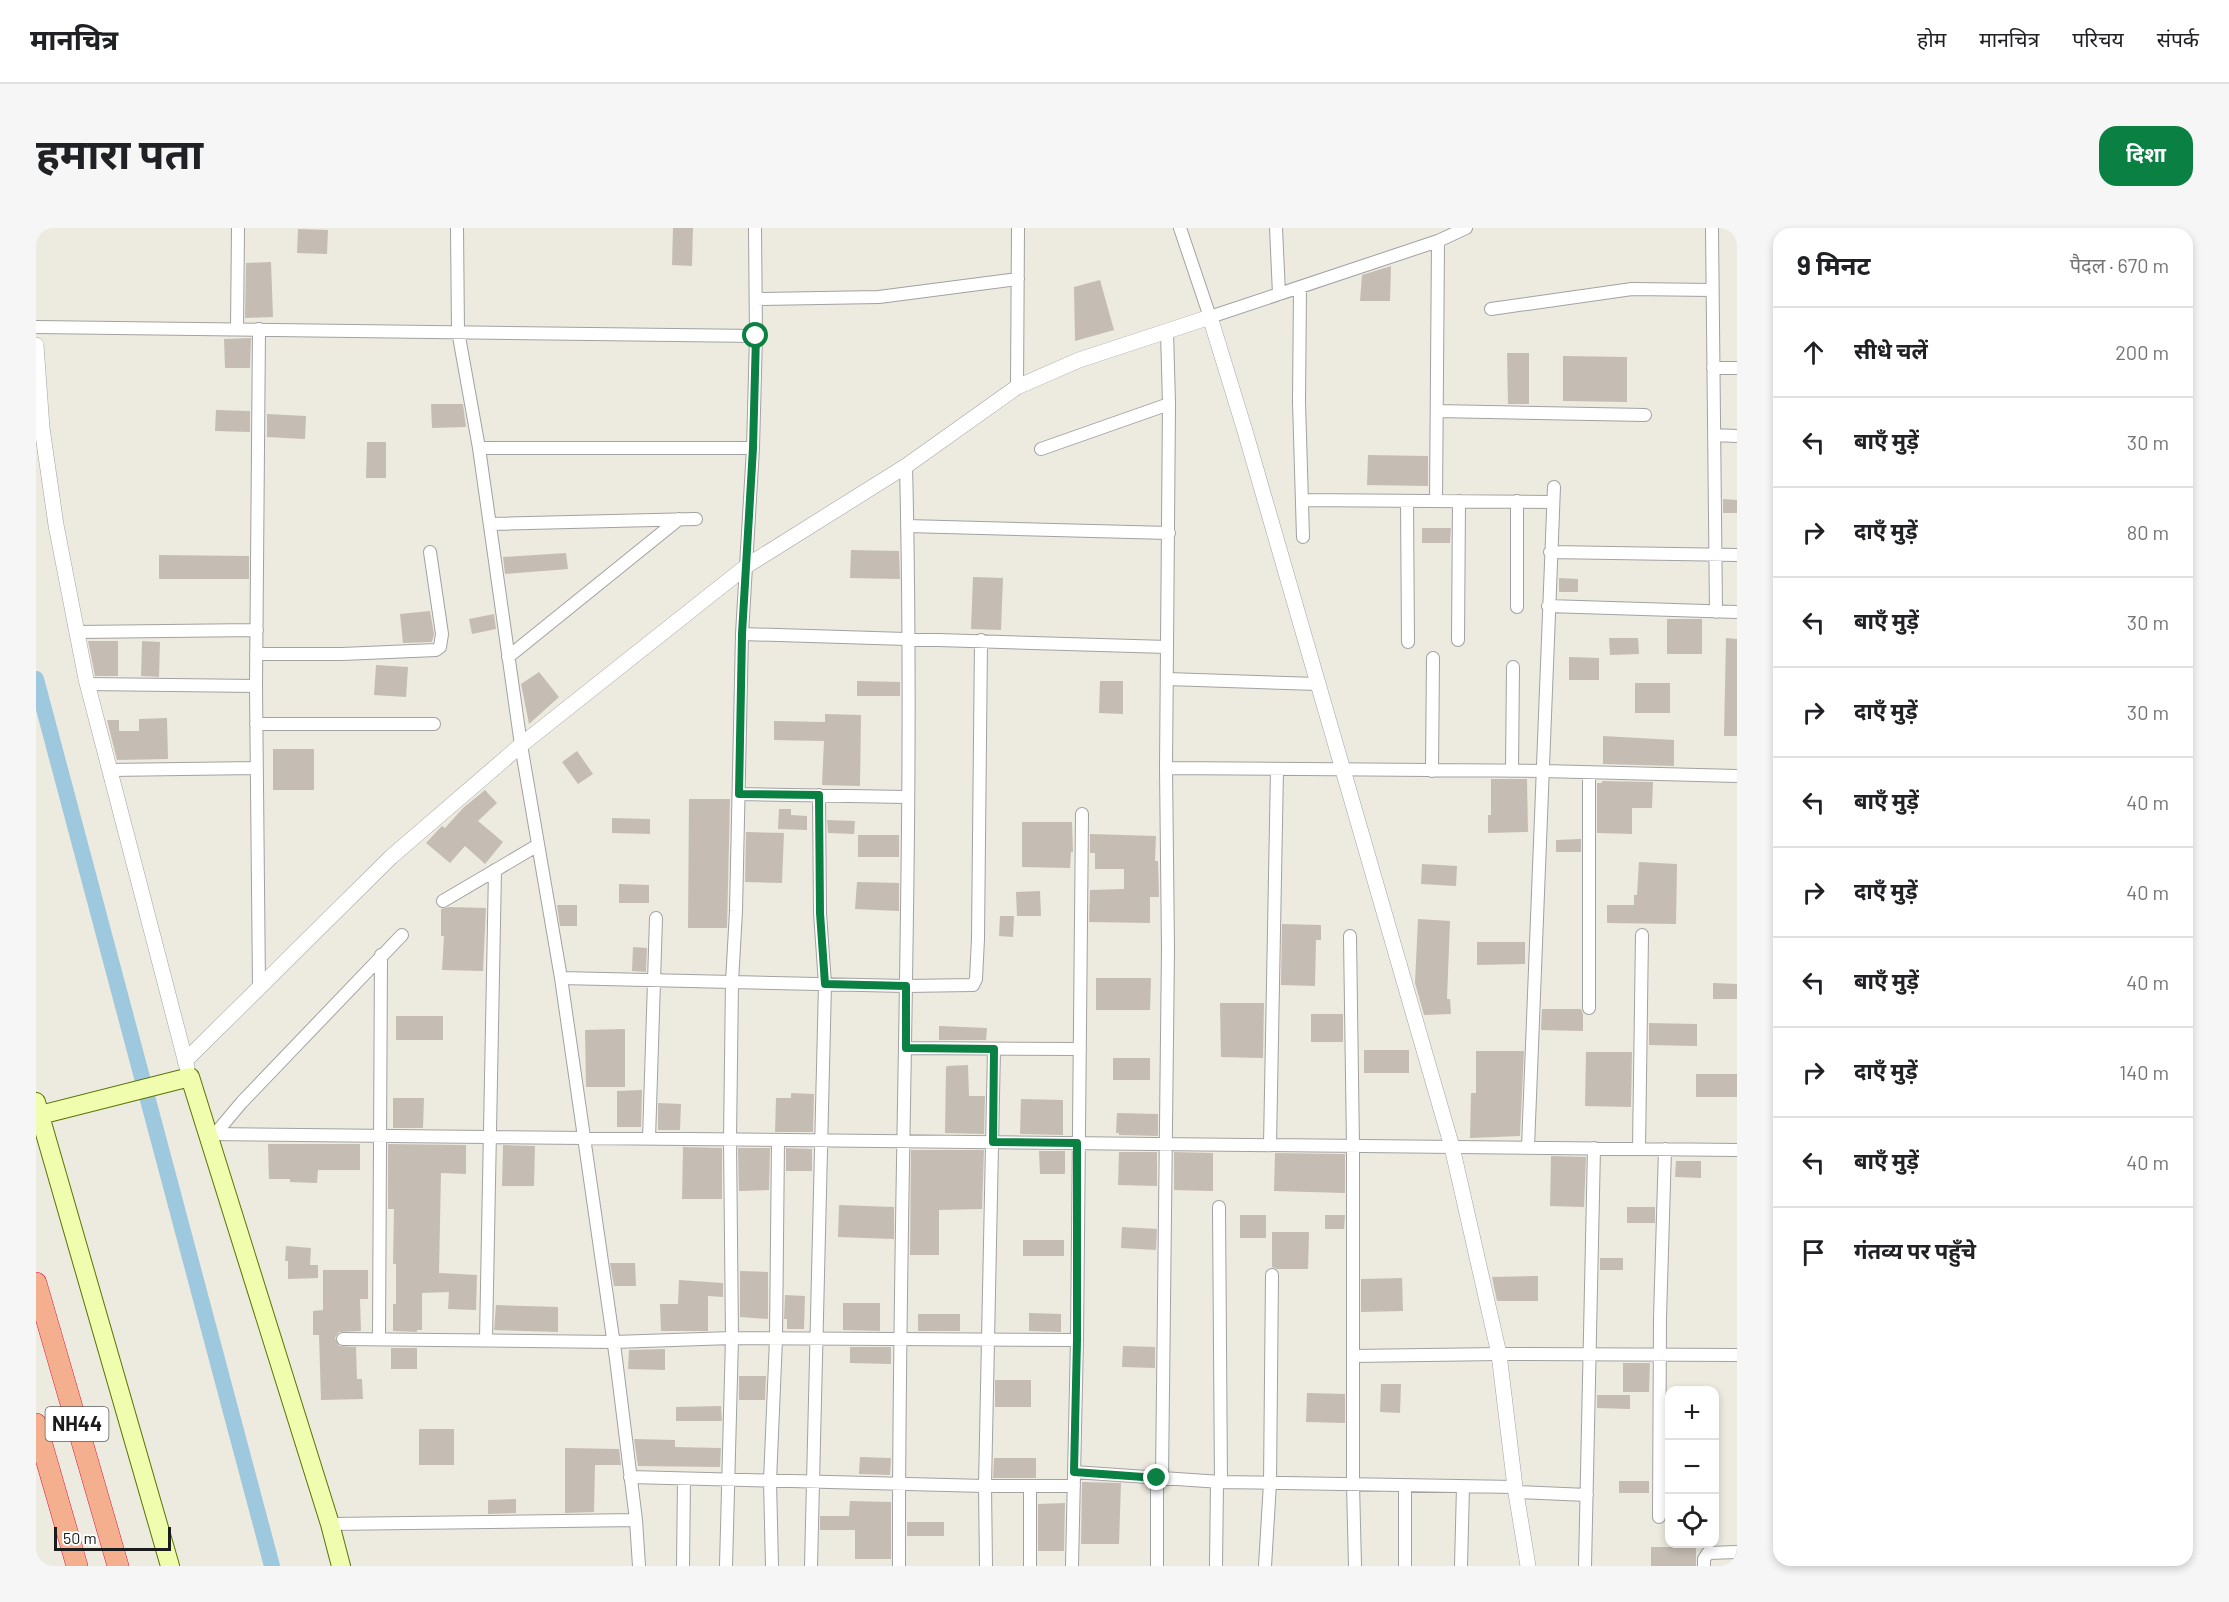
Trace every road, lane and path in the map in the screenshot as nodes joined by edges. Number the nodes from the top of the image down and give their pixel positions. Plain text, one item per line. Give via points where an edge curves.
1 (238, 228) edge
2 (457, 228) edge
3 (755, 228) edge
4 (1018, 228) edge
5 (1180, 228) edge
6 (1276, 228) edge
7 (1466, 228) edge
8 (1712, 228) edge
9 (1438, 241) junction
10 (1018, 279) junction
11 (1300, 287) junction
12 (1712, 290) junction
13 (1279, 294) junction
14 (756, 299) junction
15 (1491, 309) dead end
16 (1210, 317) junction
17 (36, 327) edge
18 (237, 329) junction
19 (259, 329) junction
20 (458, 331) junction
21 (1167, 331) junction
22 (756, 336) junction
23 (36, 345) edge
24 (1713, 368) junction
25 (1737, 368) edge
26 (1017, 387) junction
27 (1169, 404) junction
28 (1437, 411) junction
29 (1645, 415) dead end
30 (1714, 435) junction
31 (1737, 436) edge
32 (479, 448) junction
33 (753, 448) junction
34 (1041, 449) dead end
35 (906, 466) junction
36 (1554, 487) dead end
37 (1302, 500) junction
38 (1407, 501) junction
39 (1436, 501) junction
40 (1460, 501) junction
41 (1517, 501) junction
42 (1553, 502) junction
43 (679, 519) junction
44 (696, 519) dead end
45 (490, 524) junction
46 (907, 526) junction
47 (1169, 533) junction
48 (1304, 537) dead end
49 (430, 552) dead end
50 (1550, 552) junction
51 (1714, 554) junction
52 (1737, 555) edge
53 (748, 565) junction
54 (1548, 606) junction
55 (1517, 608) dead end
56 (1716, 612) junction
57 (1737, 612) edge
58 (256, 630) junction
59 (77, 632) junction
60 (742, 634) junction
61 (910, 638) junction
62 (981, 640) junction
63 (1458, 640) dead end
64 (1408, 642) dead end
65 (1167, 647) junction
66 (256, 654) junction
67 (508, 657) junction
68 (1433, 658) dead end
69 (1513, 667) dead end
70 (1167, 679) junction
71 (87, 684) junction
72 (1318, 684) junction
73 (256, 686) junction
74 (256, 724) junction
75 (434, 724) dead end
76 (521, 745) junction
77 (256, 768) junction
78 (1166, 768) junction
79 (1277, 769) junction
80 (109, 770) junction
81 (1343, 770) junction
82 (1432, 771) junction
83 (1512, 771) junction
84 (1543, 771) junction
85 (1590, 773) junction
86 (1737, 776) edge
87 (739, 794) junction
88 (819, 795) junction
89 (907, 797) junction
90 (1082, 814) dead end
91 (538, 845) junction
92 (495, 870) junction
93 (443, 901) dead end
94 (656, 918) dead end
95 (402, 935) dead end
96 (1642, 935) dead end
97 (1350, 936) dead end
98 (381, 956) junction
99 (561, 978) junction
100 (654, 979) junction
101 (732, 982) junction
102 (825, 984) junction
103 (259, 986) junction
104 (906, 986) junction
105 (1588, 1008) dead end
106 (906, 1048) junction
107 (1080, 1048) junction
108 (994, 1049) junction
109 (187, 1069) junction
110 (37, 1111) edge
111 (212, 1134) junction
112 (380, 1136) junction
113 (490, 1137) junction
114 (584, 1138) junction
115 (649, 1138) junction
116 (730, 1139) junction
117 (778, 1140) junction
118 (821, 1140) junction
119 (903, 1141) junction
120 (993, 1142) junction
121 (1077, 1143) junction
122 (1165, 1144) junction
123 (1270, 1145) junction
124 (1353, 1146) junction
125 (1452, 1147) junction
126 (1528, 1147) junction
127 (1594, 1148) junction
128 (1639, 1149) junction
129 (1665, 1149) junction
130 (1737, 1150) edge
131 (1219, 1207) dead end
132 (1272, 1275) dead end
133 (36, 1283) edge
134 (732, 1338) junction
135 (343, 1339) dead end
136 (380, 1339) junction
137 (486, 1339) junction
138 (776, 1339) junction
139 (816, 1339) junction
140 (900, 1339) junction
141 (988, 1339) junction
142 (1077, 1340) junction
143 (614, 1342) junction
144 (1499, 1354) junction
145 (1590, 1354) junction
146 (1660, 1355) junction
147 (1737, 1355) edge
148 (1353, 1356) junction
149 (36, 1424) edge
150 (1074, 1472) junction
151 (630, 1477) junction
152 (1160, 1478) junction
153 (684, 1479) junction
154 (727, 1480) junction
155 (770, 1481) junction
156 (811, 1482) junction
157 (1219, 1482) junction
158 (899, 1483) junction
159 (1270, 1483) junction
160 (1353, 1484) junction
161 (1406, 1485) junction
162 (985, 1486) junction
163 (1030, 1486) junction
164 (1074, 1486) junction
165 (1463, 1486) junction
166 (1516, 1490) junction
167 (1587, 1495) junction
168 (1659, 1517) dead end
169 (636, 1520) junction
170 (330, 1524) junction
171 (1737, 1552) edge
172 (77, 1566) edge
173 (118, 1566) edge
174 (170, 1566) edge
175 (341, 1566) edge
176 (639, 1566) edge
177 (682, 1566) edge
178 (726, 1566) edge
179 (772, 1566) edge
180 (811, 1566) edge
181 (899, 1566) edge
182 (986, 1566) edge
183 (1030, 1566) edge
184 (1072, 1566) edge
185 (1157, 1566) edge
186 (1216, 1566) edge
187 (1265, 1566) edge
188 (1355, 1566) edge
189 (1405, 1566) edge
190 (1461, 1566) edge
191 (1528, 1566) edge
192 (1585, 1566) edge
193 (1704, 1566) edge

1 - 18 street
2 - 20 street
3 - 14 street
4 - 10 street
5 - 16 street
6 - 13 street
7 - 9 street
8 - 12 street
9 - 11 street
9 - 28 street
10 - 14 street via 879,297
10 - 26 street
11 - 13 street
11 - 37 street
12 - 15 street via 1632,289
12 - 24 street
13 - 16 street
14 - 22 street
16 - 21 street
16 - 72 street
17 - 18 street
18 - 19 street
19 - 20 street
19 - 58 street
20 - 22 street
20 - 32 street
21 - 26 street via 1079,360
21 - 27 street
22 - 33 street
23 - 59 street via 42,428
24 - 25 street
24 - 30 street
26 - 35 street
27 - 34 street
27 - 47 street
28 - 29 street
28 - 39 street
30 - 31 street
30 - 51 street
32 - 33 street
32 - 45 street
33 - 53 street
35 - 46 street
35 - 53 street
36 - 42 street
37 - 38 street
37 - 48 street
38 - 39 street
38 - 64 street
39 - 40 street
40 - 41 street
40 - 63 street
41 - 42 street
41 - 55 street
42 - 50 street
43 - 44 street
43 - 45 street
43 - 67 street
45 - 67 street
46 - 47 street
46 - 61 street
47 - 65 street
49 - 66 street via 442,634 436,650
50 - 51 street
50 - 54 street
51 - 52 street
51 - 56 street
53 - 60 street
53 - 76 street
54 - 56 street
54 - 84 street
56 - 57 street
58 - 59 street
58 - 66 street
59 - 71 street
60 - 61 street
60 - 87 street
61 - 62 street
61 - 89 street
62 - 65 street
62 - 104 street via 976,983 969,987
65 - 70 street
66 - 73 street
67 - 76 street
68 - 82 street
69 - 83 street
70 - 72 street
70 - 78 street
71 - 73 street
71 - 80 street
72 - 81 street
73 - 74 street
74 - 75 street
74 - 77 street
76 - 91 street
76 - 103 street via 391,857
77 - 80 street
77 - 103 street
78 - 79 street
78 - 122 street
79 - 81 street
79 - 123 street
80 - 109 street
81 - 82 street
81 - 125 street
82 - 83 street
83 - 84 street
84 - 85 street
84 - 126 street
85 - 86 street
85 - 105 street
87 - 88 street
87 - 101 street
88 - 89 street
88 - 102 street
89 - 104 street
90 - 107 street
91 - 92 street
91 - 99 street
92 - 93 street
92 - 113 street
94 - 100 street
95 - 98 street
96 - 128 street
97 - 124 street
98 - 111 street
98 - 112 street
99 - 100 street
99 - 114 street
100 - 101 street
100 - 115 street
101 - 102 street
101 - 116 street
102 - 104 street
102 - 118 street
103 - 109 street
104 - 106 street
106 - 108 street
106 - 119 street
107 - 108 street
107 - 121 street
108 - 120 street
109 - 110 main road via 168,1082 72,1107
109 - 111 main road
110 - 174 main road
111 - 112 street
111 - 170 main road
112 - 113 street
112 - 136 street
113 - 114 street
113 - 137 street
114 - 115 street
114 - 143 street
115 - 116 street
116 - 117 street
116 - 134 street
117 - 118 street
117 - 138 street
118 - 119 street
118 - 139 street
119 - 120 street
119 - 140 street
120 - 121 street
120 - 141 street
121 - 122 street
121 - 142 street
122 - 123 street
122 - 152 street
123 - 124 street
124 - 125 street
124 - 148 street
125 - 126 street
125 - 144 street
126 - 127 street
127 - 128 street
127 - 145 street
128 - 129 street
129 - 130 street
129 - 146 street
131 - 157 street
132 - 159 street
133 - 173 highway, NH44
134 - 138 street
134 - 143 street
134 - 154 street
135 - 136 street
136 - 137 street
137 - 143 street
138 - 139 street
138 - 155 street
139 - 140 street
139 - 156 street
140 - 141 street
140 - 158 street
141 - 142 street
141 - 162 street
142 - 150 street
143 - 151 street
144 - 145 street
144 - 148 street
144 - 166 street
145 - 146 street
145 - 167 street
146 - 147 street
146 - 168 street
148 - 160 street
149 - 172 highway, NH44
150 - 152 street
150 - 164 street
151 - 153 street
151 - 169 street
152 - 157 street
152 - 185 street
153 - 154 street
153 - 177 street
154 - 155 street
154 - 178 street
155 - 156 street
155 - 179 street
156 - 158 street
156 - 180 street
157 - 159 street
157 - 186 street
158 - 162 street
158 - 181 street
159 - 160 street
159 - 187 street
160 - 161 street
160 - 188 street
161 - 165 street
161 - 189 street
162 - 163 street
162 - 182 street
163 - 164 street
163 - 183 street
164 - 184 street
165 - 166 street
165 - 190 street
166 - 167 street
166 - 191 street
167 - 192 street
169 - 170 street
169 - 176 street
170 - 175 main road
171 - 193 street via 1708,1553

